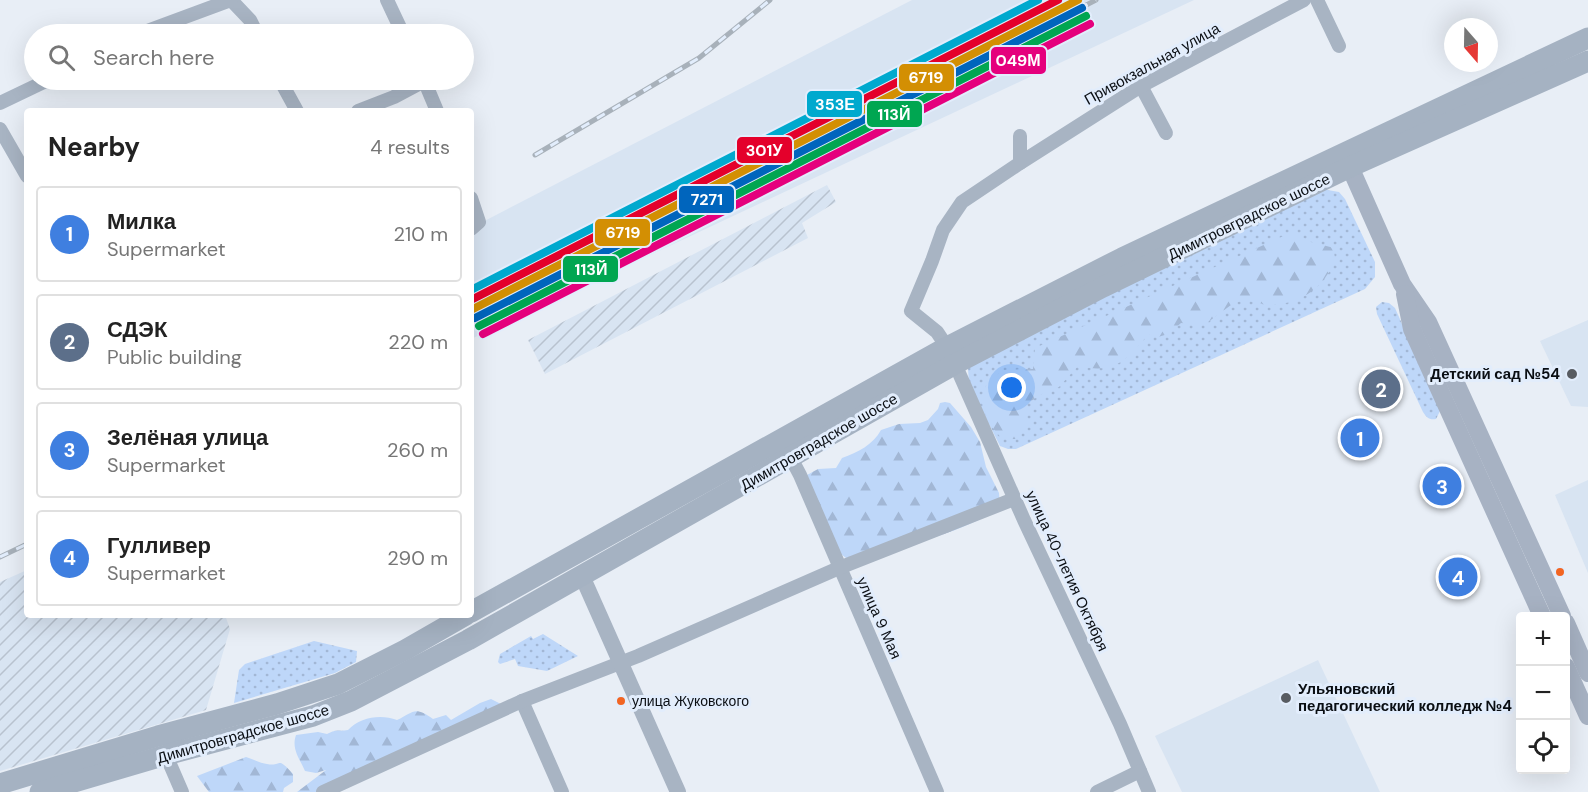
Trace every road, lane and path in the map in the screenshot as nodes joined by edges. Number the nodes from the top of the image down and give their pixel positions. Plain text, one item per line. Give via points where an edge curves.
1 (231, 0) edge
2 (387, 0) edge
3 (1304, 0) edge
4 (1317, 0) edge
5 (166, 24) edge
6 (252, 24) edge
7 (398, 24) edge
8 (1588, 38) edge
9 (1339, 46) dead end
10 (1588, 61) edge
11 (1141, 86) junction
12 (27, 90) edge
13 (285, 90) edge
14 (406, 90) edge
15 (428, 90) edge
16 (0, 103) edge
17 (295, 108) edge
18 (366, 108) edge
19 (436, 108) edge
20 (0, 129) edge
21 (1166, 133) dead end
22 (1020, 135) dead end
23 (1347, 160) junction
24 (1020, 163) junction
25 (24, 171) edge
26 (474, 207) edge
27 (474, 226) edge
28 (1402, 284) junction
29 (946, 348) junction
30 (790, 458) junction
31 (1014, 499) junction
32 (572, 556) junction
33 (839, 568) junction
34 (582, 576) junction
35 (474, 610) edge
36 (1540, 612) edge
37 (1560, 612) edge
38 (461, 618) edge
39 (1570, 633) edge
40 (621, 663) junction
41 (1588, 673) edge
42 (1570, 676) edge
43 (522, 701) junction
44 (1588, 714) edge
45 (166, 755) junction
46 (1140, 771) junction
47 (0, 784) edge
48 (40, 792) edge
49 (182, 792) edge
50 (323, 792) edge
51 (562, 792) edge
52 (678, 792) edge
53 (937, 792) edge
54 (1097, 792) edge
55 (1149, 792) edge

1 - 5 street
1 - 6 street
2 - 7 street
3 - 11 street, Привокзальная улица
4 - 9 street
8 - 23 highway, Димитровградское шоссе
10 - 23 highway, Димитровградское шоссе
11 - 21 street
11 - 24 street, Привокзальная улица
12 - 16 street
13 - 17 street
14 - 18 street
15 - 19 street
20 - 25 street
22 - 24 street
23 - 28 main road
23 - 29 highway, Димитровградское шоссе via 1104,287
24 - 29 street, Привокзальная улица via 962,202 943,230 911,311
26 - 27 street via 479,222
28 - 36 main road via 1412,329
28 - 37 main road via 1428,322
29 - 30 highway, Димитровградское шоссе
29 - 31 street, улица 40-летия Октября
29 - 32 highway, Димитровградское шоссе
30 - 33 street, улица 9 Мая
30 - 34 highway, Димитровградское шоссе
31 - 33 street
31 - 46 street, улица 40-летия Октября
32 - 34 highway
32 - 35 highway, Димитровградское шоссе
33 - 40 street
33 - 53 street, улица 9 Мая
34 - 40 street
34 - 45 highway, Димитровградское шоссе via 409,673 334,709
38 - 47 highway, Димитровградское шоссе via 338,684
39 - 41 main road
40 - 43 street
40 - 52 street
42 - 44 main road
43 - 50 street
43 - 51 street
45 - 48 highway, Димитровградское шоссе
45 - 49 street
46 - 54 street
46 - 55 street, улица 40-летия Октября

